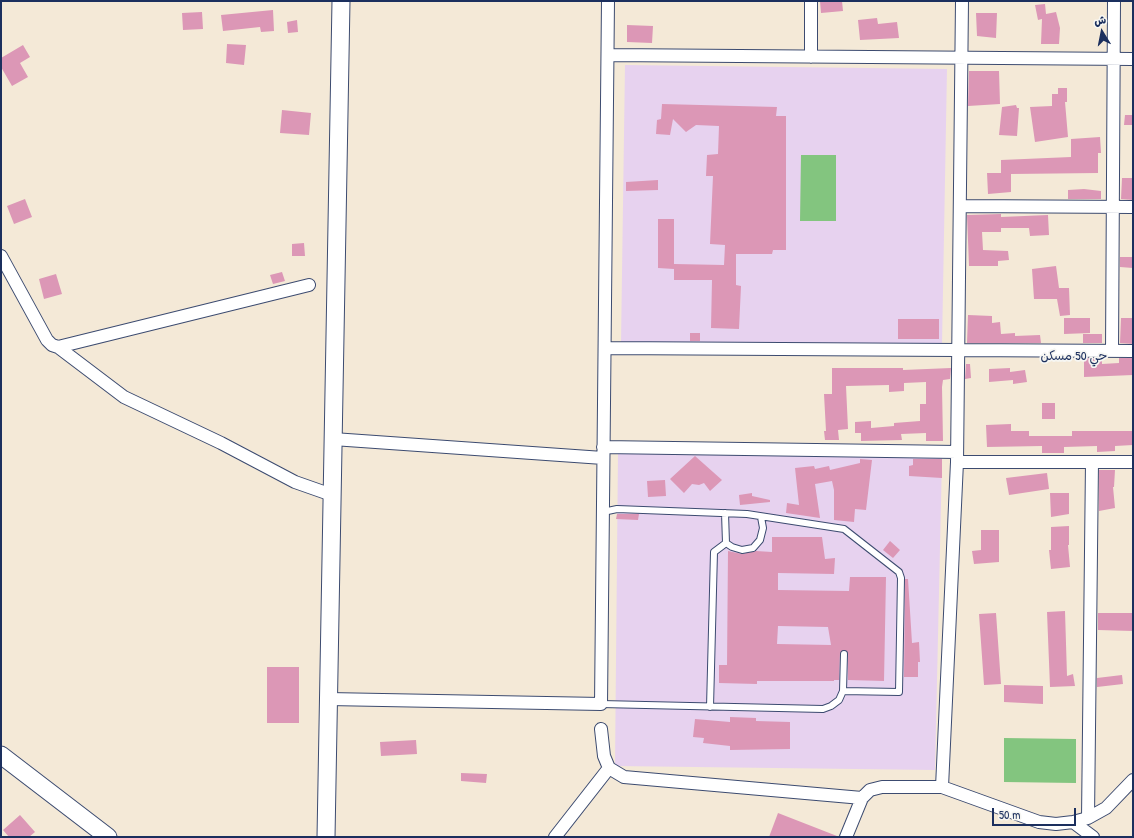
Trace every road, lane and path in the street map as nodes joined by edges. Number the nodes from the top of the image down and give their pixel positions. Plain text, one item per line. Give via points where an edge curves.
1 (341, 1) edge
2 (608, 1) edge
3 (811, 1) edge
4 (962, 1) edge
5 (1114, 1) edge
6 (608, 55) junction
7 (811, 57) junction
8 (961, 58) junction
9 (1114, 59) junction
10 (1133, 59) edge
11 (960, 206) junction
12 (1112, 207) junction
13 (1133, 207) edge
14 (1, 256) edge
15 (309, 285) dead end
16 (58, 347) junction
17 (605, 348) junction
18 (958, 350) junction
19 (1112, 351) junction
20 (1133, 351) edge
21 (333, 439) junction
22 (603, 452) junction
23 (957, 457) junction
24 (1092, 462) junction
25 (1133, 462) edge
26 (332, 495) junction
27 (603, 512) junction
28 (725, 513) junction
29 (761, 517) junction
30 (726, 543) junction
31 (844, 654) dead end
32 (843, 691) junction
33 (328, 699) junction
34 (601, 704) junction
35 (710, 707) junction
36 (601, 729) dead end
37 (1, 755) edge
38 (609, 768) junction
39 (1133, 780) edge
40 (942, 787) junction
41 (862, 798) junction
42 (1088, 818) junction
43 (1073, 822) junction
44 (108, 837) edge
45 (326, 837) edge
46 (555, 837) edge
47 (846, 837) edge
48 (1093, 837) edge

1 - 21 main road
2 - 6 street
3 - 7 street
4 - 8 street
5 - 9 street
6 - 7 street
6 - 17 street
7 - 8 street
8 - 9 street
8 - 11 street
9 - 10 street
9 - 12 street
11 - 12 street
11 - 18 street
12 - 13 street
12 - 19 street
14 - 16 street via 47,340
15 - 16 street
16 - 26 street via 124,396 295,482
17 - 18 street
17 - 22 street
18 - 19 street
18 - 23 street
19 - 20 street
21 - 22 street
21 - 26 main road
22 - 23 street
22 - 27 street
23 - 24 street
23 - 40 street
24 - 25 street
24 - 42 street
26 - 33 main road
27 - 28 lane via 617,509
27 - 34 street
28 - 29 lane
28 - 30 lane
29 - 30 lane via 763,528 760,540 753,548 742,550
29 - 32 lane via 844,530 899,572 899,692
30 - 35 lane via 714,552
31 - 32 lane
32 - 35 lane via 839,700 823,709
33 - 34 street
33 - 45 main road
34 - 35 lane
36 - 38 street via 604,756
37 - 44 main road
38 - 41 street via 624,777 634,779
38 - 46 street
39 - 42 street via 1106,808
40 - 41 street via 882,787 870,790
40 - 43 street via 1039,822
41 - 47 street
42 - 43 street
43 - 48 street

